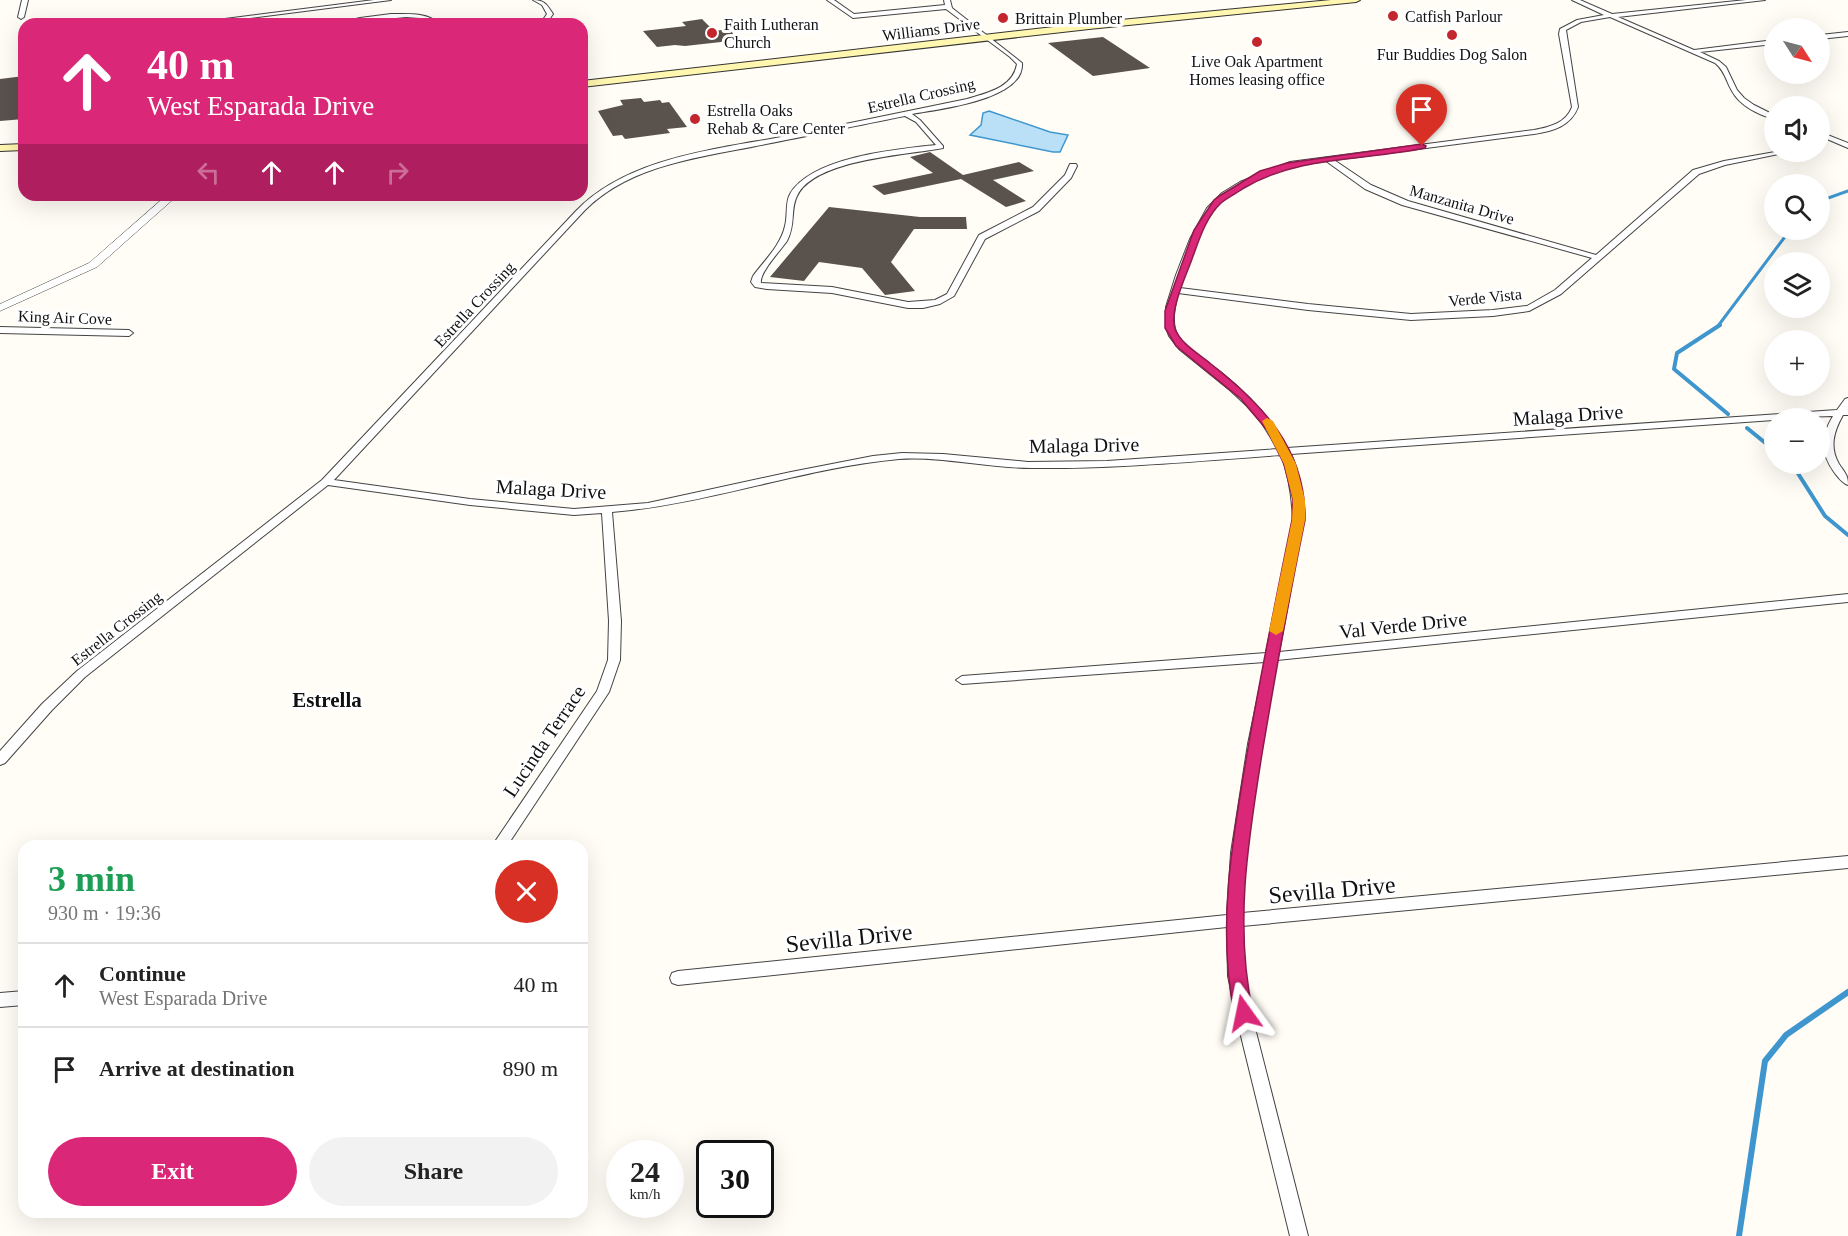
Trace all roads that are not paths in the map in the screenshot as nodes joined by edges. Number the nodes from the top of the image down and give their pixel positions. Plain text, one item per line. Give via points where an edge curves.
1 (25, 0) edge
2 (388, 0) edge
3 (536, 0) edge
4 (830, 0) edge
5 (1356, 0) edge
6 (1575, 0) edge
7 (1762, 0) edge
8 (947, 4) edge
9 (1611, 15) junction
10 (21, 17) dead end
11 (238, 18) edge
12 (386, 18) edge
13 (431, 18) edge
14 (547, 18) edge
15 (1848, 33) edge
16 (1830, 36) edge
17 (987, 37) junction
18 (1764, 43) edge
19 (1694, 51) junction
20 (588, 83) edge
21 (1764, 112) edge
22 (907, 114) junction
23 (1830, 138) edge
24 (1848, 139) edge
25 (1837, 141) junction
26 (1830, 143) edge
27 (1848, 146) edge
28 (18, 147) edge
29 (0, 148) edge
30 (1764, 156) edge
31 (1326, 158) junction
32 (1073, 166) dead end
33 (166, 201) edge
34 (1599, 258) junction
35 (1176, 290) junction
36 (0, 308) edge
37 (0, 330) edge
38 (129, 333) dead end
39 (1848, 401) edge
40 (1844, 412) edge
41 (1285, 452) junction
42 (326, 482) junction
43 (1848, 482) edge
44 (606, 512) junction
45 (1848, 598) edge
46 (1270, 657) junction
47 (962, 680) dead end
48 (0, 760) edge
49 (503, 840) edge
50 (1848, 862) edge
51 (1234, 922) junction
52 (678, 978) dead end
53 (18, 998) edge
54 (0, 1000) edge
55 (1299, 1236) edge

1 - 10 street
2 - 11 street
3 - 14 street via 544,4 550,14
4 - 8 street via 853,16
5 - 17 main road, Williams Drive
6 - 9 street
7 - 9 street
8 - 17 street
9 - 19 street
9 - 31 street via 1579,21 1562,31 1575,107 1572,116 1561,124 1528,133
12 - 13 street
15 - 16 street
17 - 20 main road, Williams Drive
17 - 22 street, Estrella Crossing via 1020,64 1015,78 987,95
18 - 19 street
19 - 21 street via 1727,69 1741,99
22 - 32 street via 941,147 898,150 852,161 797,189 788,230 757,276 758,285 834,291 902,305 942,302 950,297 982,237 1036,209
22 - 42 street, Estrella Crossing via 688,158 610,187 564,228
23 - 25 street
24 - 25 street
25 - 26 street
25 - 27 street
28 - 29 main road
30 - 34 street, Verde Vista via 1696,172
31 - 34 street, Manzanita Drive via 1368,187 1405,203
31 - 35 street via 1263,173 1217,202 1198,230
33 - 36 street via 93,265
34 - 35 street, Verde Vista via 1538,304 1493,313 1390,315
35 - 41 street via 1168,321 1174,336 1255,407
37 - 38 street, King Air Cove
39 - 40 street
40 - 41 street, Malaga Drive
40 - 43 street via 1828,431 1827,442 1834,465
41 - 44 street, Malaga Drive via 1047,466 904,456
41 - 46 street via 1297,488 1298,520
42 - 44 street, Malaga Drive via 535,509
42 - 48 street, Estrella Crossing via 81,674
44 - 49 street, Lucinda Terrace via 615,621 614,660 603,692
45 - 46 street, Val Verde Drive
46 - 47 street, Val Verde Drive
46 - 51 street via 1238,853
50 - 51 street, Sevilla Drive
51 - 52 street, Sevilla Drive
51 - 55 street via 1236,976 1245,1021
53 - 54 street

